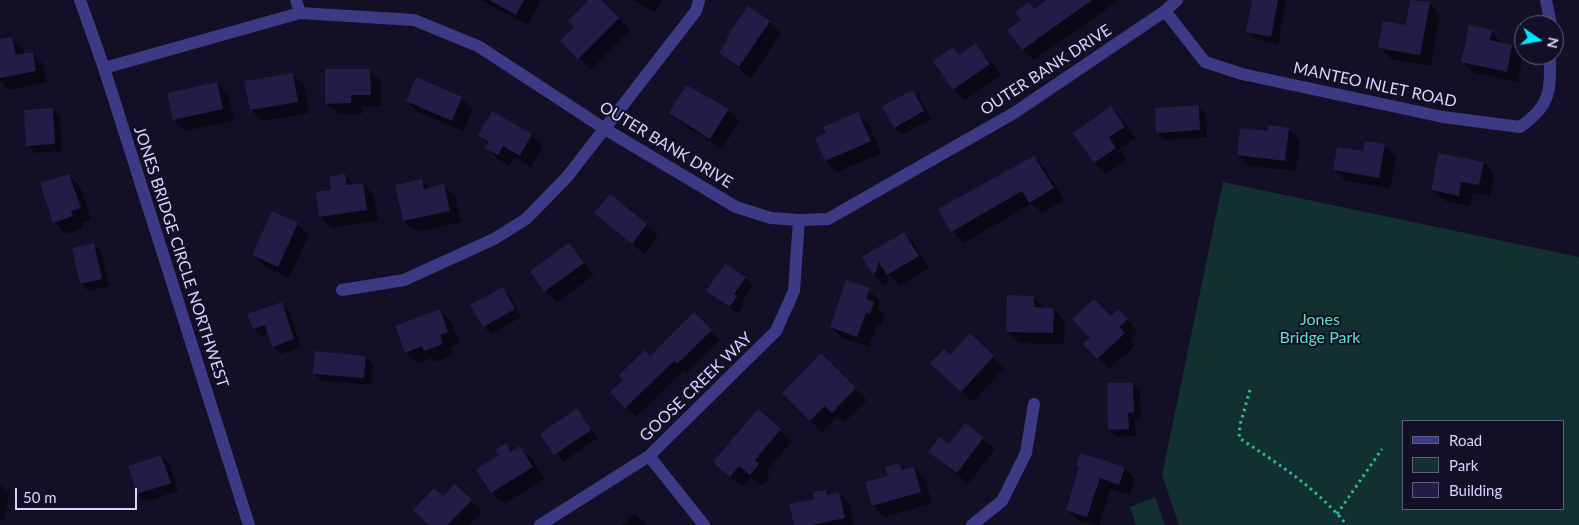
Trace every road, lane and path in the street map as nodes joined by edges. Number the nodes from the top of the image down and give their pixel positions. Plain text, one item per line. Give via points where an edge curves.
1 (80, 0) edge
2 (296, 0) edge
3 (699, 0) edge
4 (1177, 0) edge
5 (1546, 0) edge
6 (1165, 11) junction
7 (300, 13) junction
8 (1549, 15) edge
9 (1550, 65) edge
10 (104, 68) junction
11 (605, 129) junction
12 (799, 220) junction
13 (342, 290) dead end
14 (1250, 390) dead end
15 (1034, 404) dead end
16 (1382, 449) dead end
17 (649, 456) junction
18 (1338, 514) junction
19 (249, 525) edge
20 (540, 525) edge
21 (704, 525) edge
22 (972, 525) edge
23 (1347, 525) edge

1 - 10 street, JONES BRIDGE CIRCLE NORTHWEST
2 - 7 street
3 - 11 street via 696,11
4 - 6 street, OUTER BANK DRIVE
5 - 8 street
6 - 9 street, MANTEO INLET ROAD via 1205,62 1242,74 1443,117 1520,127 1536,116 1550,92
6 - 12 street, OUTER BANK DRIVE via 1014,113 828,219
7 - 10 street, OUTER BANK DRIVE
7 - 11 street, OUTER BANK DRIVE via 414,20 478,46
10 - 19 street, JONES BRIDGE CIRCLE NORTHWEST
11 - 12 street, OUTER BANK DRIVE via 736,207 771,218
11 - 13 street via 567,177 526,220 494,239 404,280
12 - 17 street, GOOSE CREEK WAY via 794,291 776,331
14 - 18 path via 1239,438 1304,481
15 - 22 street via 1026,453 1002,501
16 - 18 path
17 - 20 street, GOOSE CREEK WAY
17 - 21 street
18 - 23 path

